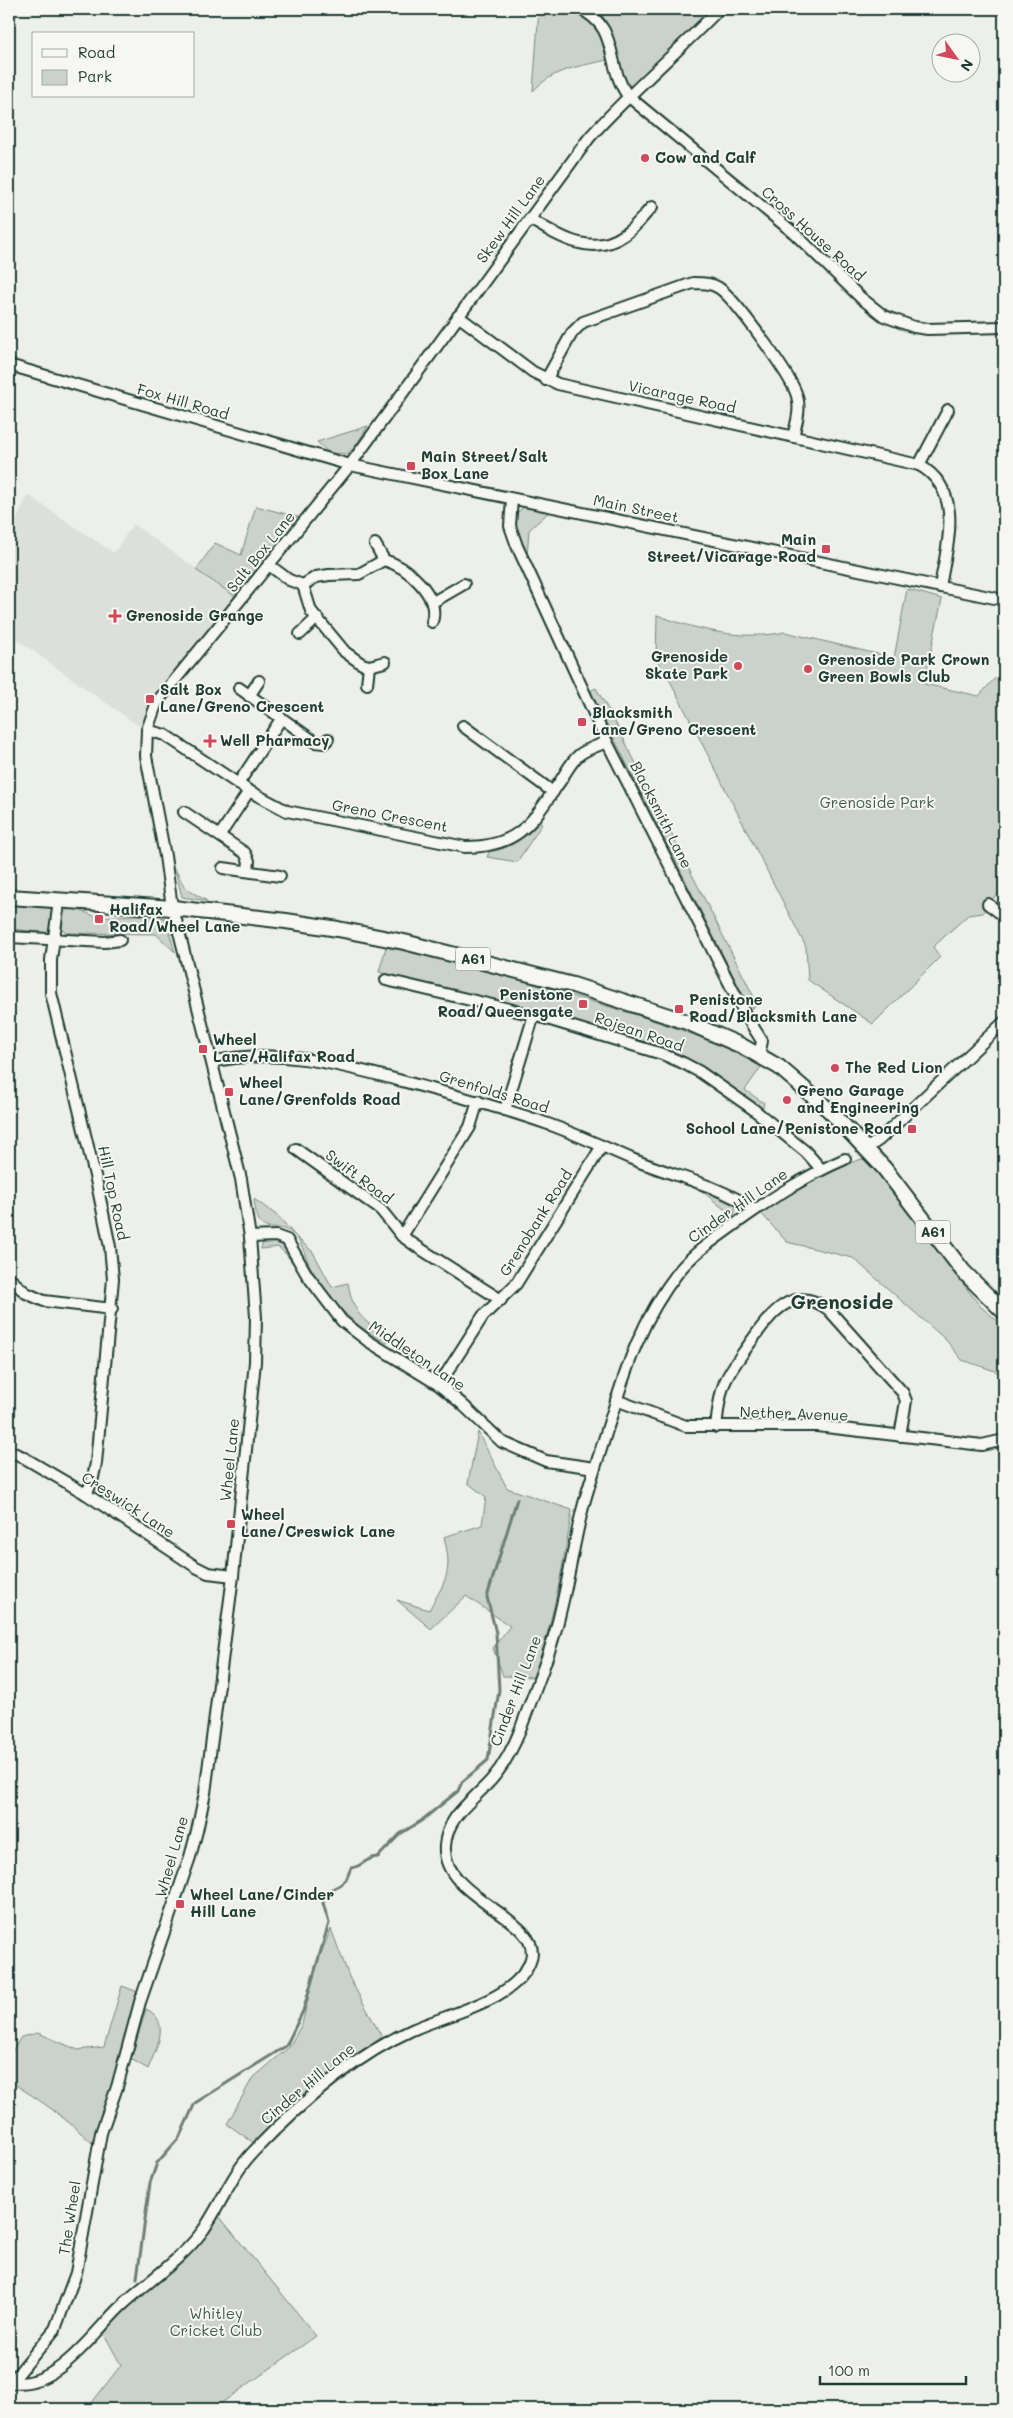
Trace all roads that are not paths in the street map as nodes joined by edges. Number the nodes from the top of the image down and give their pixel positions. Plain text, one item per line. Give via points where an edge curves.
1 (580, 9) edge
2 (719, 9) edge
3 (628, 96) junction
4 (652, 207) dead end
5 (530, 219) junction
6 (458, 316) junction
7 (1004, 327) edge
8 (9, 365) edge
9 (546, 380) junction
10 (948, 410) dead end
11 (793, 437) junction
12 (350, 465) junction
13 (919, 465) junction
14 (512, 499) junction
15 (375, 544) dead end
16 (384, 560) junction
17 (269, 566) junction
18 (303, 584) junction
19 (464, 584) dead end
20 (940, 587) junction
21 (1004, 600) edge
22 (433, 602) junction
23 (317, 618) junction
24 (432, 622) dead end
25 (300, 634) dead end
26 (385, 662) dead end
27 (369, 666) junction
28 (259, 681) dead end
29 (367, 684) dead end
30 (239, 688) dead end
31 (249, 696) junction
32 (281, 719) junction
33 (463, 726) dead end
34 (146, 730) junction
35 (328, 739) dead end
36 (607, 742) junction
37 (238, 784) junction
38 (249, 791) junction
39 (553, 792) junction
40 (184, 812) dead end
41 (220, 835) junction
42 (223, 868) dead end
43 (248, 871) junction
44 (280, 876) dead end
45 (9, 897) edge
46 (60, 901) junction
47 (988, 904) dead end
48 (173, 908) junction
49 (1004, 916) edge
50 (9, 936) edge
51 (54, 939) junction
52 (120, 940) dead end
53 (386, 980) dead end
54 (534, 1015) junction
55 (1004, 1022) edge
56 (759, 1056) junction
57 (212, 1062) junction
58 (478, 1101) junction
59 (505, 1110) junction
60 (602, 1146) junction
61 (867, 1148) junction
62 (296, 1149) dead end
63 (845, 1159) dead end
64 (821, 1169) junction
65 (754, 1210) junction
66 (402, 1236) junction
67 (250, 1237) junction
68 (9, 1278) edge
69 (501, 1300) junction
70 (112, 1309) junction
71 (1004, 1312) edge
72 (439, 1385) junction
73 (616, 1400) junction
74 (716, 1427) junction
75 (900, 1436) junction
76 (1004, 1440) edge
77 (9, 1451) edge
78 (595, 1468) junction
79 (86, 1494) junction
80 (233, 1576) junction
81 (130, 2041) joint
82 (10, 2383) edge

1 - 3 street via 590,13 602,25 616,74
2 - 3 street, Skew Hill Lane
3 - 5 street, Skew Hill Lane via 589,138
3 - 7 street, Cross House Road via 794,233 884,316 914,327
4 - 5 street via 623,236 592,245 572,243
5 - 6 street, Skew Hill Lane
6 - 9 street, Vicarage Road
6 - 12 street, Skew Hill Lane
8 - 12 street, Fox Hill Road
9 - 11 street, Vicarage Road
9 - 11 street via 572,333 583,322 693,283 712,284 732,300 793,384 799,404
10 - 13 street
11 - 13 street, Vicarage Road
12 - 14 street, Main Street
12 - 17 street, Salt Box Lane
13 - 20 street, Vicarage Road via 934,474 947,495 946,554
14 - 20 street, Main Street
14 - 36 street, Blacksmith Lane via 512,534
15 - 16 street
16 - 18 street via 359,574 322,576
16 - 22 street via 412,577
17 - 18 street via 282,576
17 - 34 street, Salt Box Lane via 167,689 150,716
18 - 23 street via 311,611
19 - 22 street
20 - 21 street, Main Street
22 - 24 street
23 - 25 street
23 - 27 street via 345,652
26 - 27 street
27 - 29 street
28 - 31 street
30 - 31 street
31 - 32 street
32 - 35 street via 315,742
32 - 37 street
33 - 39 street
34 - 37 street, Greno Crescent via 165,735
34 - 48 street, Salt Box Lane via 146,767
36 - 39 street, Greno Crescent via 581,754
36 - 56 street, Blacksmith Lane via 762,1042
37 - 38 street, Greno Crescent
38 - 39 street, Greno Crescent via 286,811 474,847 493,845 515,835 533,820
38 - 41 street
40 - 41 street
41 - 43 street via 248,856
42 - 43 street
43 - 44 street
45 - 46 highway, A61
46 - 48 highway, A61
46 - 51 street, Hill Top Road
47 - 49 street
48 - 56 highway, A61 via 338,929 488,963 660,1011
48 - 57 street, Wheel Lane
50 - 51 street
51 - 52 street
51 - 70 street, Hill Top Road via 50,960 51,993 110,1247
53 - 54 street, Rojean Road
54 - 59 street
54 - 64 street, Rojean Road via 662,1054 700,1072 774,1126
55 - 61 street
56 - 61 highway, A61 via 804,1087
57 - 58 street, Grenfolds Road via 258,1055 308,1058
57 - 67 street, Wheel Lane via 241,1179
58 - 59 street, Grenfolds Road
58 - 66 street via 470,1127
59 - 60 street, Grenfolds Road
60 - 65 street, Grenfolds Road via 719,1190
60 - 69 street, Grenobank Road via 523,1273
61 - 71 highway, A61 via 963,1271
62 - 66 street, Swift Road via 381,1210
63 - 64 street, Cinder Hill Lane
64 - 65 street, Cinder Hill Lane
65 - 73 street, Cinder Hill Lane via 695,1254 669,1285 636,1342
66 - 69 street, Swift Road
67 - 72 street, Middleton Lane via 276,1236 287,1240 307,1275 342,1320 368,1341
67 - 80 street, Wheel Lane via 256,1308 255,1362
68 - 70 street via 26,1293 44,1301
69 - 72 street, Grenobank Road via 483,1316
70 - 79 street, Hill Top Road via 96,1463
72 - 78 street, Middleton Lane via 509,1446 546,1461
73 - 74 street, Nether Avenue via 686,1426
73 - 78 street, Cinder Hill Lane
74 - 75 street, Nether Avenue via 817,1426
74 - 75 street via 722,1389 734,1367 779,1307 796,1299 814,1302 829,1310 904,1393 906,1401
75 - 76 street, Nether Avenue via 982,1445
77 - 79 street, Creswick Lane
78 - 82 street, Cinder Hill Lane via 559,1619 515,1743 492,1779 458,1812 444,1848 455,1875 476,1898 527,1935 532,1952 526,1969 498,1996 393,2039 345,2070 251,2154 193,2243 117,2311 71,2358 46,2376 26,2383
79 - 80 street, Creswick Lane via 196,1567 214,1574
80 - 81 street, Wheel Lane via 201,1812 190,1857 140,2002
81 - 82 street, The Wheel via 96,2155 80,2257 69,2294 50,2337

